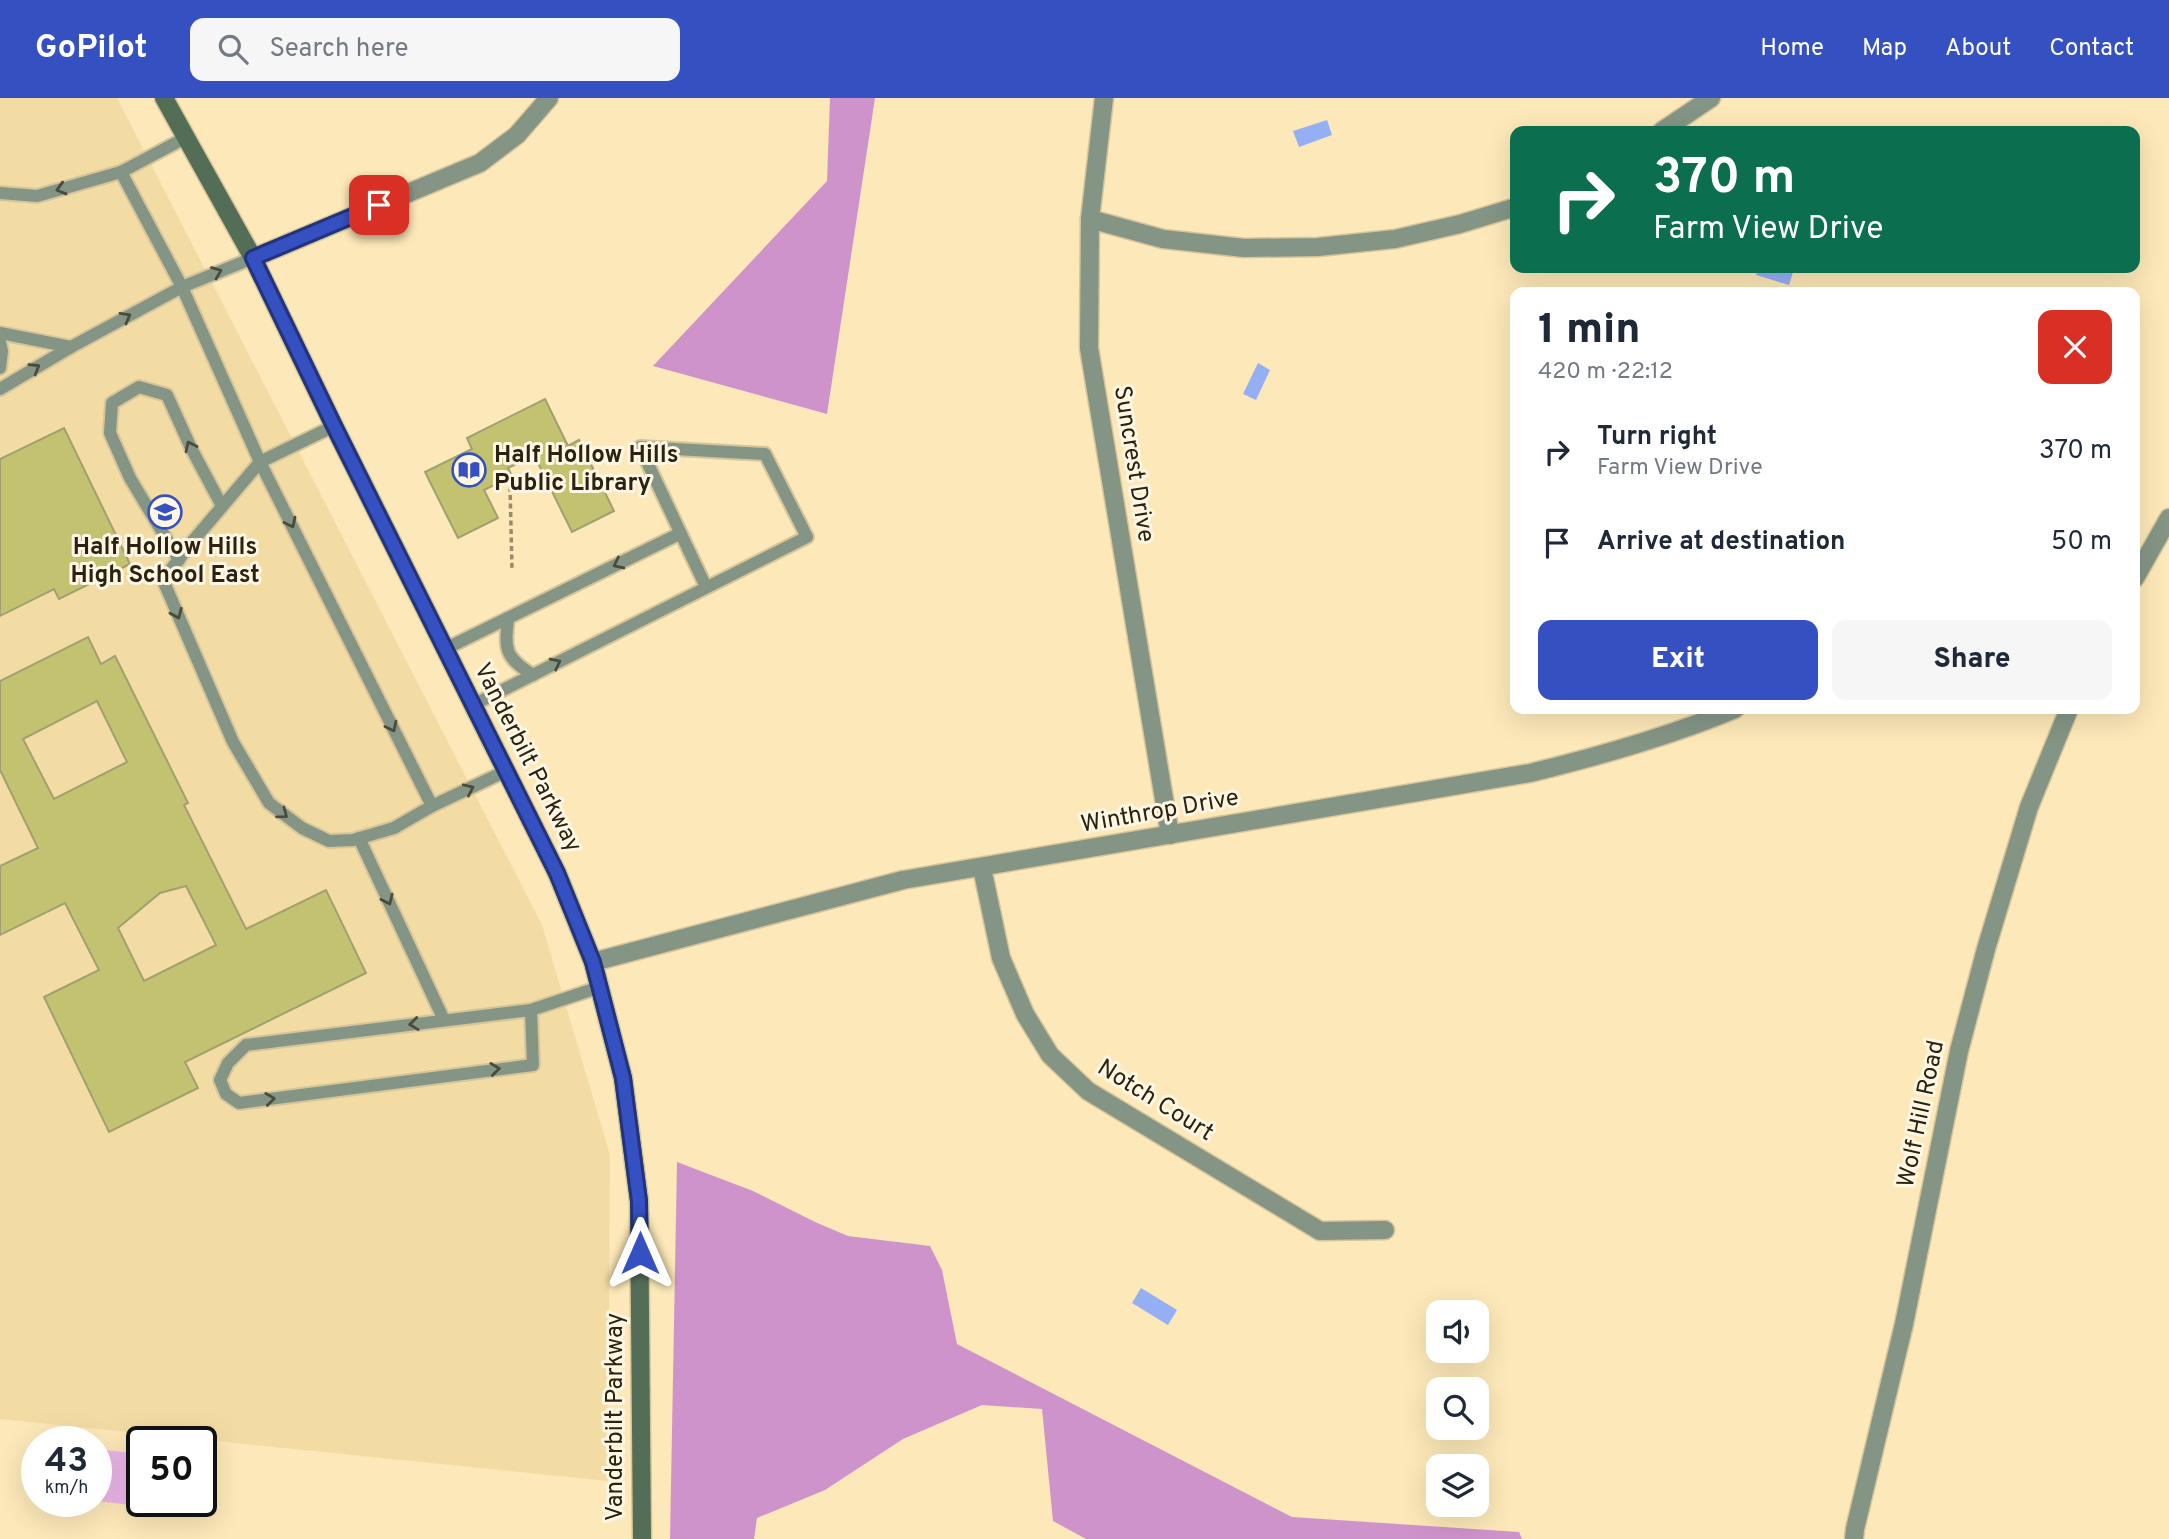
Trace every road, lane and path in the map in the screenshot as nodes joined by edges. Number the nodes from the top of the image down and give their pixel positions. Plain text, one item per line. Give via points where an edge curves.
1 (164, 98) edge
2 (549, 98) edge
3 (1104, 98) edge
4 (1710, 98) edge
5 (1669, 126) edge
6 (186, 138) junction
7 (121, 172) junction
8 (0, 193) edge
9 (1510, 209) edge
10 (1090, 219) junction
11 (253, 258) junction
12 (181, 287) junction
13 (0, 333) edge
14 (0, 342) edge
15 (71, 347) junction
16 (0, 368) edge
17 (0, 389) edge
18 (334, 426) junction
19 (260, 462) junction
20 (506, 479) dead end
21 (222, 506) junction
22 (2169, 518) edge
23 (679, 534) junction
24 (179, 560) junction
25 (512, 569) dead end
26 (2140, 569) edge
27 (706, 587) junction
28 (509, 618) junction
29 (445, 649) junction
30 (533, 675) junction
31 (473, 705) junction
32 (1723, 714) edge
33 (2067, 714) edge
34 (506, 771) junction
35 (432, 806) junction
36 (1170, 835) junction
37 (359, 838) junction
38 (982, 868) junction
39 (593, 962) junction
40 (600, 987) junction
41 (531, 1010) junction
42 (443, 1020) junction
43 (1385, 1230) dead end
44 (642, 1539) edge
45 (1854, 1539) edge

1 - 6 main road, Vanderbilt Parkway
2 - 11 street via 517,135 480,163
3 - 10 street, Suncrest Drive
4 - 5 street
6 - 7 lane
6 - 11 main road, Vanderbilt Parkway
7 -> 8 lane via 37,196
7 - 12 lane
9 - 10 street via 1395,239 1318,247 1244,248 1163,239
10 - 36 street, Suncrest Drive via 1089,348
12 -> 11 lane
11 - 18 main road, Vanderbilt Parkway
15 -> 12 lane
12 - 19 lane
13 - 15 lane
14 - 16 lane
17 -> 15 lane
18 - 19 lane
18 - 29 main road, Vanderbilt Parkway
19 - 21 lane
19 -> 35 lane
20 - 25 path via 510,486
21 - 24 lane
21 -> 24 lane via 167,395 139,387 112,403 110,433 130,478
22 - 26 street
23 - 27 lane
23 - 27 lane via 640,447 765,454 807,537
23 -> 28 lane
24 -> 37 lane via 163,580 233,742 269,803 328,841
30 -> 27 lane
28 - 29 lane
28 - 30 lane via 508,654
29 - 31 main road, Vanderbilt Parkway
30 - 31 lane
31 - 34 main road, Vanderbilt Parkway
32 - 36 street, Winthrop Drive via 1609,754 1530,773
33 - 45 street, Wolf Hill Road via 2029,807 1959,1051 1904,1324
35 -> 34 lane
34 - 39 main road, Vanderbilt Parkway via 557,873
35 - 37 lane via 394,828
36 - 38 street, Winthrop Drive
37 -> 42 lane
38 - 39 street, Winthrop Drive via 903,880
38 - 43 street, Notch Court via 1001,958 1026,1014 1051,1055 1088,1091 1320,1231
39 - 40 main road, Vanderbilt Parkway
40 - 41 lane
40 - 44 main road, Vanderbilt Parkway via 623,1078 639,1201
41 - 42 lane
42 -> 41 lane via 246,1045 228,1063 220,1080 226,1094 239,1103 533,1065

